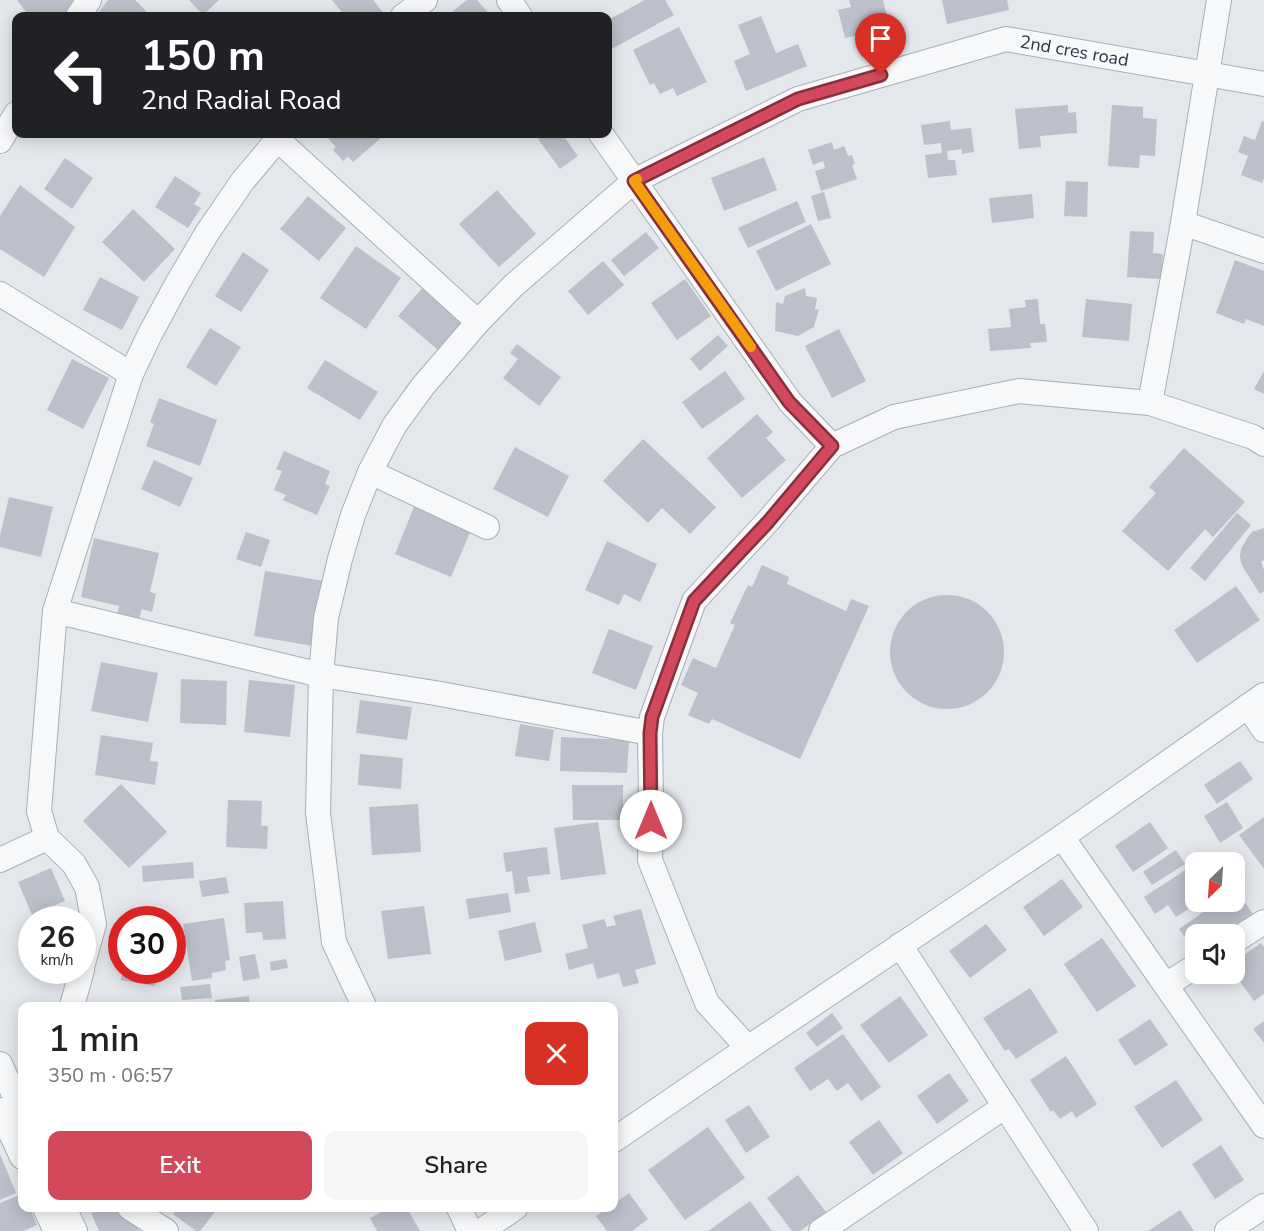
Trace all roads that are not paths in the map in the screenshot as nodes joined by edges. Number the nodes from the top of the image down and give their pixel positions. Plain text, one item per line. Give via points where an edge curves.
1 (425, 0) edge
2 (1219, 0) edge
3 (408, 12) edge
4 (1206, 72) junction
5 (1264, 84) edge
6 (12, 121) edge
7 (277, 138) edge
8 (281, 138) edge
9 (604, 138) edge
10 (0, 141) edge
11 (634, 181) junction
12 (1183, 223) junction
13 (1264, 252) edge
14 (0, 294) edge
15 (478, 322) junction
16 (131, 374) junction
17 (1150, 403) junction
18 (1264, 444) edge
19 (832, 446) junction
20 (370, 472) junction
21 (487, 527) dead end
22 (55, 610) junction
23 (321, 675) junction
24 (1256, 700) edge
25 (1264, 730) edge
26 (650, 733) junction
27 (1062, 837) junction
28 (47, 838) junction
29 (0, 860) edge
30 (91, 906) edge
31 (1264, 922) edge
32 (1245, 934) edge
33 (900, 945) junction
34 (1185, 973) edge
35 (78, 984) edge
36 (1166, 986) junction
37 (73, 1002) edge
38 (362, 1002) edge
39 (747, 1048) junction
40 (0, 1064) edge
41 (18, 1103) edge
42 (1004, 1107) junction
43 (0, 1110) edge
44 (1264, 1126) edge
45 (17, 1133) edge
46 (618, 1137) edge
47 (1264, 1206) edge
48 (47, 1212) edge
49 (66, 1212) edge
50 (136, 1212) edge
51 (461, 1212) edge
52 (509, 1212) edge
53 (56, 1231) edge
54 (75, 1231) edge
55 (166, 1231) edge
56 (470, 1231) edge
57 (481, 1231) edge
58 (821, 1231) edge
59 (1086, 1231) edge
60 (1227, 1231) edge

1 - 3 street
2 - 4 street
4 - 5 street, 2nd cres road
4 - 11 street, 2nd cres road via 1006,39 798,99
4 - 12 street
6 - 10 street
7 - 16 street via 207,233
8 - 15 street
9 - 11 street
11 - 15 street, 2nd cres road via 513,286
11 - 19 street via 789,402
12 - 13 street
12 - 17 street
14 - 16 street
15 - 20 street, 2nd cres road via 411,402
16 - 22 street
17 - 18 street
17 - 19 street via 1019,391 894,417
19 - 26 street via 694,601 652,717
20 - 21 street
20 - 23 street, 2nd cres road via 340,558 326,618
22 - 23 street
22 - 28 street via 39,812
23 - 26 street
23 - 38 street, 2nd cres road via 318,813 334,942
24 - 25 street
24 - 27 street
26 - 39 street via 650,860 707,1003
27 - 33 street
27 - 36 street
28 - 29 street
28 - 30 street via 74,864 87,887
31 - 32 street
33 - 39 street
33 - 42 street
34 - 36 street
35 - 37 street
36 - 44 street
39 - 46 street
40 - 41 street
42 - 58 street
42 - 59 street
43 - 45 street
47 - 60 street
48 - 53 street
49 - 54 street
50 - 55 street
51 - 56 street
52 - 57 street

